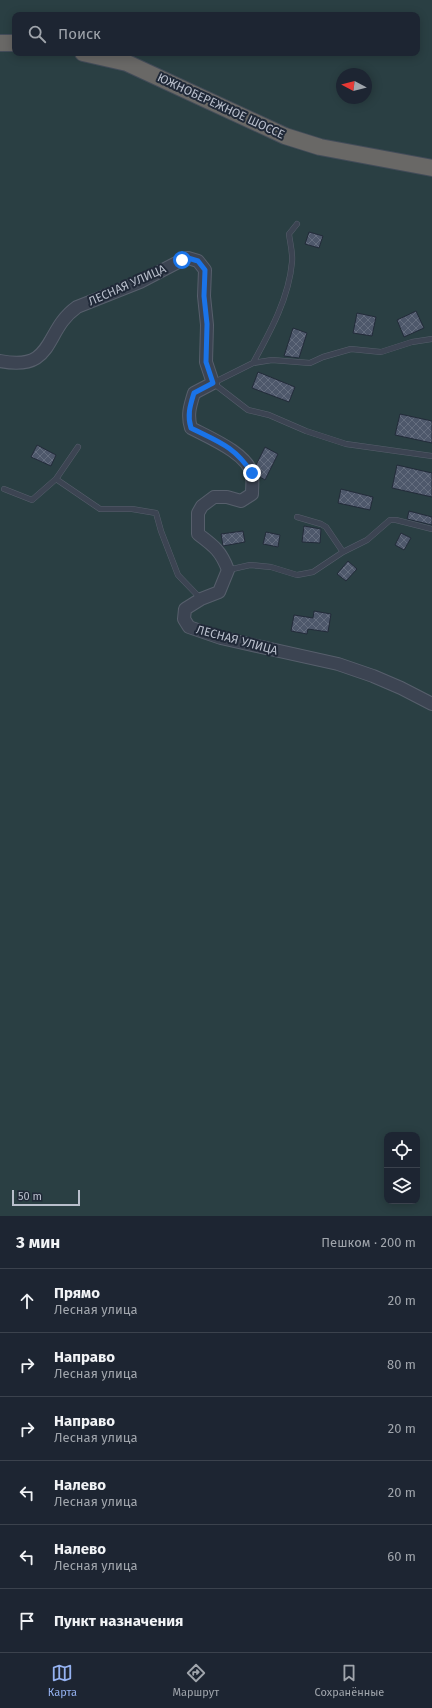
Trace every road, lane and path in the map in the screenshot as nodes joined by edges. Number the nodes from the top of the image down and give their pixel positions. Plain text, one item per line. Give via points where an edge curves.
1 (12, 42) edge
2 (0, 43) edge
3 (12, 49) edge
4 (0, 50) edge
5 (96, 56) edge
6 (128, 56) edge
7 (432, 160) edge
8 (432, 168) edge
9 (297, 224) dead end
10 (432, 339) edge
11 (0, 361) edge
12 (253, 363) junction
13 (213, 383) junction
14 (78, 447) dead end
15 (432, 456) edge
16 (56, 479) junction
17 (4, 489) dead end
18 (297, 517) dead end
19 (432, 529) edge
20 (343, 552) junction
21 (228, 570) junction
22 (201, 599) junction
23 (432, 704) edge

1 - 2 highway
3 - 4 highway
5 - 8 highway, ЮЖНОБЕРЕЖНОЕ ШОССЕ via 127,63 285,136 320,147
6 - 7 highway, ЮЖНОБЕРЕЖНОЕ ШОССЕ via 197,83 262,119 289,130 324,140
9 - 12 lane via 289,234 293,261 289,281 274,322
10 - 12 lane via 412,342 381,352 351,349 310,363 272,360
11 - 13 street, ЛЕСНАЯ УЛИЦА via 16,364 35,359 44,351 70,312 77,307 140,282 182,260 193,259 205,270 206,362
12 - 13 lane
13 - 15 lane via 248,410 269,415 306,431 346,444
13 - 21 street via 194,393 188,409 191,428 225,444 242,458 252,473 252,494 242,501 214,497 202,506 198,513 198,534 222,556
14 - 16 lane
16 - 17 lane via 32,500
16 - 22 lane via 100,509 132,509 156,513 178,575
18 - 20 lane via 326,527
19 - 20 lane via 390,520 367,540
20 - 21 lane via 313,572 297,575 271,567 250,565
21 - 22 street, ЛЕСНАЯ УЛИЦА via 219,592
22 - 23 street, ЛЕСНАЯ УЛИЦА via 185,608 184,619 189,627 221,638 338,664 401,688

